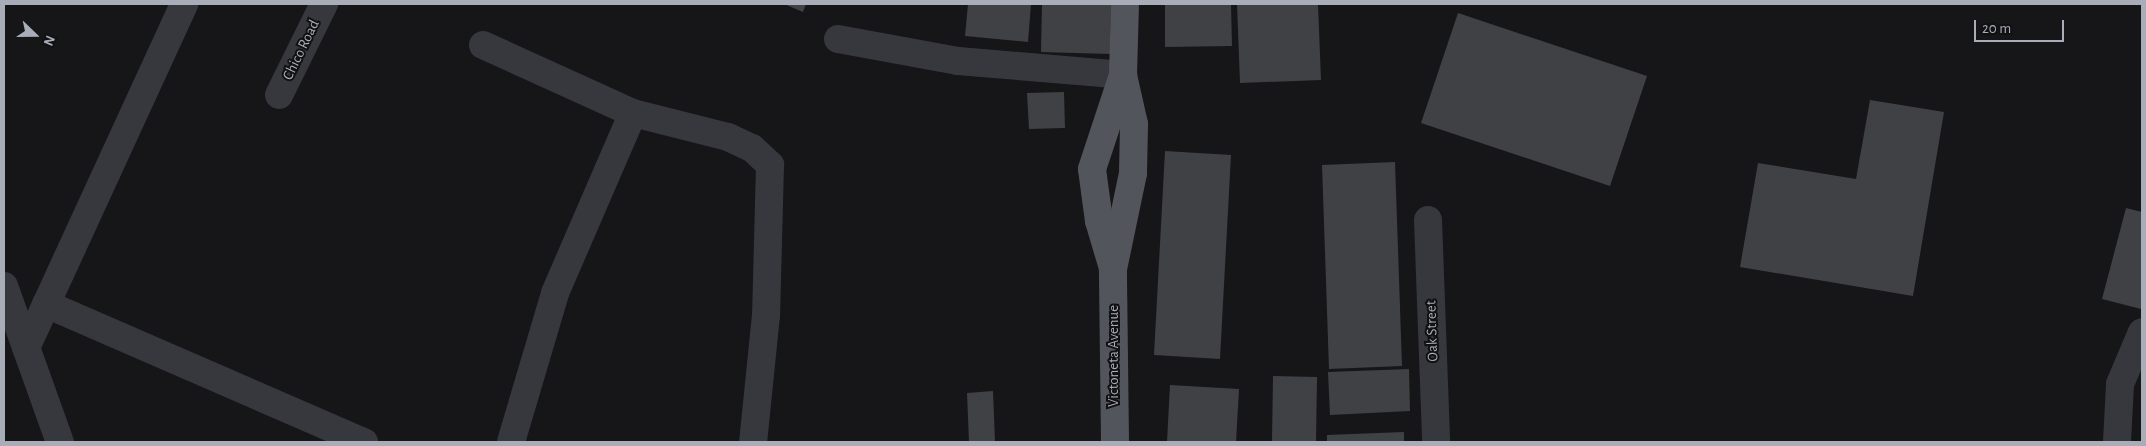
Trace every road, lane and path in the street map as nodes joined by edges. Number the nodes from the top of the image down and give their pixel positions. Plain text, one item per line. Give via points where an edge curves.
1 (184, 4) edge
2 (324, 4) edge
3 (1125, 4) edge
4 (838, 39) dead end
5 (483, 45) dead end
6 (1123, 75) junction
7 (279, 95) dead end
8 (633, 113) junction
9 (1428, 220) dead end
10 (1113, 269) junction
11 (4, 286) edge
12 (46, 304) junction
13 (2142, 332) edge
14 (26, 348) junction
15 (60, 442) edge
16 (364, 442) edge
17 (510, 442) edge
18 (753, 442) edge
19 (1115, 442) edge
20 (1436, 442) edge
21 (2117, 442) edge

1 - 12 street
2 - 7 street, Chico Road
3 - 6 main road, Victoneta Avenue
4 - 6 street via 958,60
5 - 8 street
6 - 10 main road, Victoneta Avenue via 1134,124 1133,172
6 - 10 main road, Victoneta Avenue via 1092,169 1099,221
8 - 17 street via 555,294
8 - 18 street via 728,137 752,148 770,165 766,315
9 - 20 street, Oak Street
10 - 19 main road, Victoneta Avenue
11 - 14 street
12 - 14 street
12 - 16 street
13 - 21 street via 2120,384
14 - 15 street

